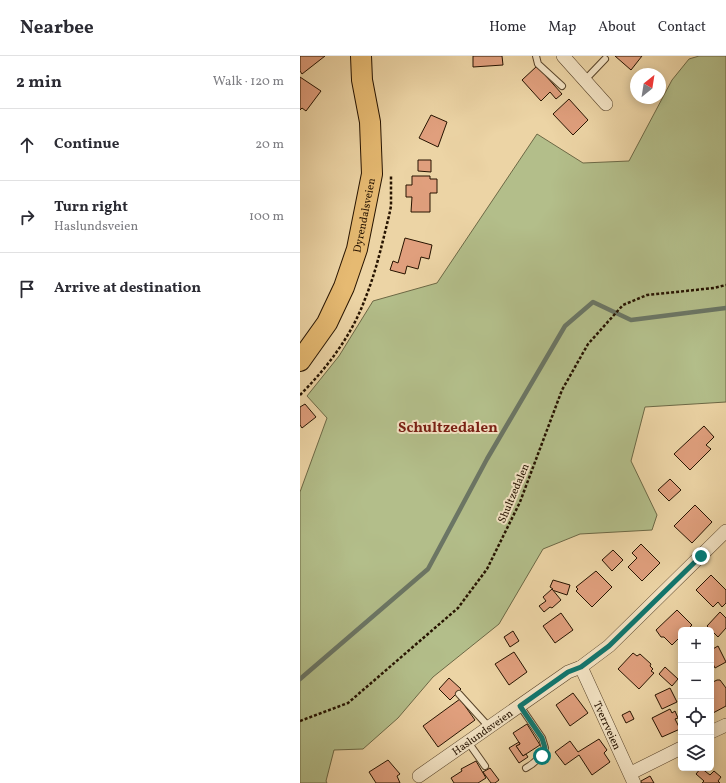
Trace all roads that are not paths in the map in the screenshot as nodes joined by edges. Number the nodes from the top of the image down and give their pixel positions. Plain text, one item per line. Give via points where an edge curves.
1 (361, 56) edge
2 (536, 56) edge
3 (563, 56) edge
4 (605, 59) dead end
5 (584, 81) junction
6 (562, 86) dead end
7 (606, 104) dead end
8 (300, 361) edge
9 (726, 531) edge
10 (581, 667) junction
11 (460, 694) dead end
12 (520, 706) junction
13 (726, 725) edge
14 (489, 727) junction
15 (714, 731) edge
16 (468, 742) junction
17 (678, 750) edge
18 (485, 766) dead end
19 (526, 768) dead end
20 (419, 776) dead end
21 (632, 778) edge

1 - 8 main road, Dyrendalsveien via 362,80 370,122 372,174 357,249 344,288 327,323
2 - 6 lane via 538,64
3 - 5 street
4 - 5 lane
5 - 7 street
9 - 10 street, Haslundsveien via 609,646
10 - 12 street, Haslundsveien via 568,672
10 - 21 street, Tverrveien
11 - 14 lane
12 - 14 street, Haslundsveien
12 - 19 lane via 542,738 545,748 542,756
13 - 15 street
14 - 16 street, Haslundsveien
16 - 18 lane
16 - 20 street, Haslundsveien
17 - 21 street

